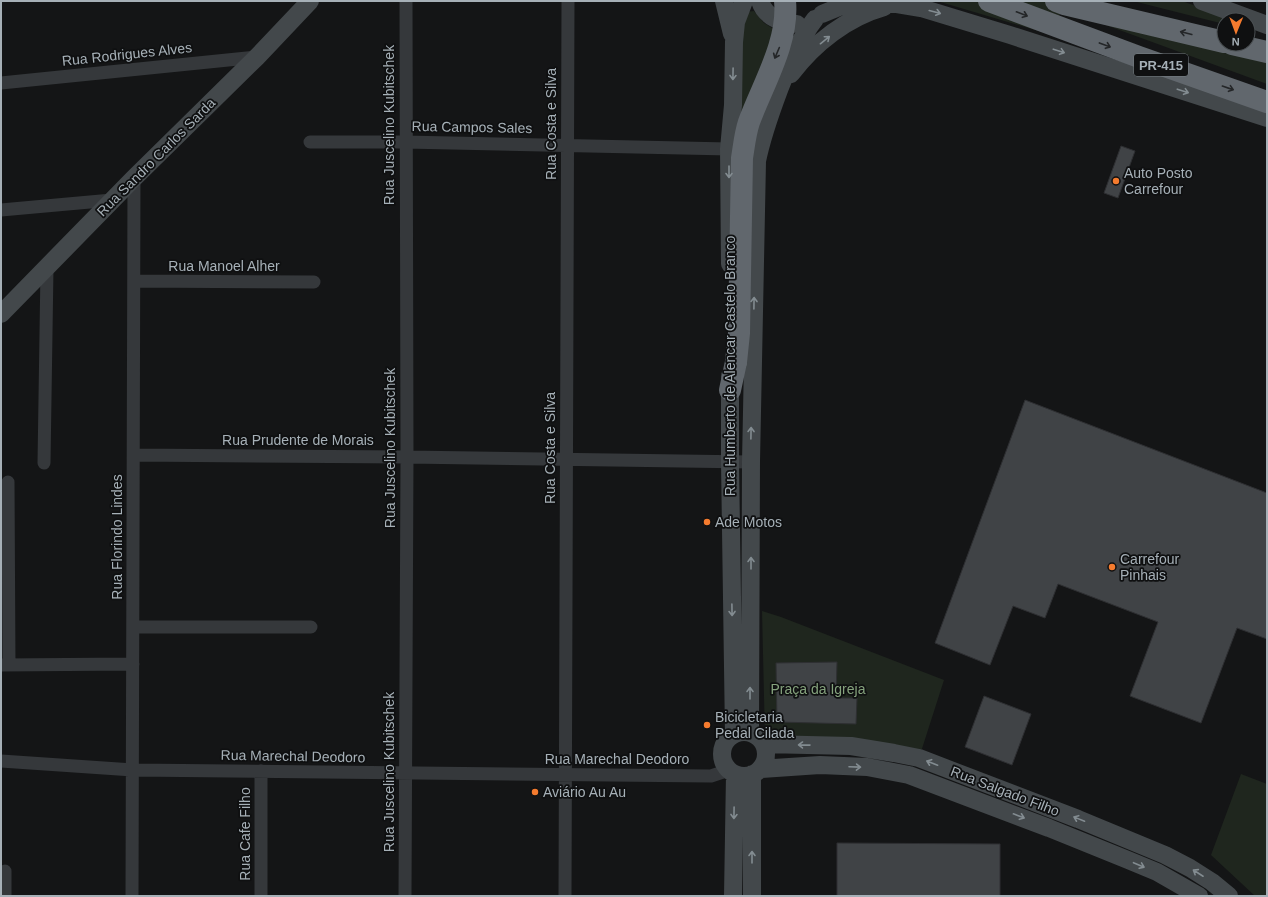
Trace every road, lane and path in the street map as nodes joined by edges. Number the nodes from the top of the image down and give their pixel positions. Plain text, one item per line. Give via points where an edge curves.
1 (310, 1) edge
2 (406, 1) edge
3 (568, 1) edge
4 (724, 1) edge
5 (744, 1) edge
6 (760, 1) edge
7 (785, 1) edge
8 (989, 1) edge
9 (1202, 1) edge
10 (1060, 3) edge
11 (897, 4) junction
12 (822, 11) edge
13 (1267, 25) edge
14 (1216, 40) edge
15 (734, 42) junction
16 (1256, 49) edge
17 (1267, 52) edge
18 (257, 57) junction
19 (1, 83) edge
20 (780, 89) junction
21 (1267, 102) edge
22 (1267, 118) edge
23 (310, 142) dead end
24 (405, 142) junction
25 (568, 145) junction
26 (729, 149) junction
27 (134, 178) junction
28 (112, 200) junction
29 (1, 210) edge
30 (47, 268) junction
31 (134, 281) junction
32 (314, 282) dead end
33 (1, 314) edge
34 (730, 390) junction
35 (134, 455) junction
36 (407, 457) junction
37 (566, 459) junction
38 (730, 462) junction
39 (750, 462) junction
40 (44, 463) dead end
41 (8, 482) dead end
42 (133, 626) junction
43 (311, 627) dead end
44 (133, 664) junction
45 (5, 665) edge
46 (742, 733) junction
47 (764, 744) junction
48 (894, 753) junction
49 (1, 761) edge
50 (133, 770) junction
51 (261, 771) junction
52 (890, 771) junction
53 (744, 772) junction
54 (405, 773) junction
55 (565, 775) junction
56 (998, 788) junction
57 (990, 805) junction
58 (5, 871) dead end
59 (5, 896) edge
60 (132, 896) edge
61 (261, 896) edge
62 (405, 896) edge
63 (565, 896) edge
64 (733, 896) edge
65 (752, 896) edge
66 (1199, 896) edge
67 (1229, 896) edge

1 - 18 main road, Rua Sandro Carlos Sarda
2 - 24 street, Rua Juscelino Kubitschek
3 - 25 street, Rua Costa e Silva
4 - 15 main road
5 - 15 main road, Rua Humberto de Alencar Castelo Branco via 736,22
6 - 12 main road via 765,11 780,21 796,24 808,23
7 -> 34 highway, bridge via 783,33 779,48 749,123 743,152 739,333
8 -> 21 highway, PR-415
9 - 13 main road
14 -> 10 highway, PR-415
11 - 12 main road via 854,3
20 -> 11 main road via 814,48 846,24 867,13
11 -> 22 main road via 965,21
12 - 20 main road, Rua Humberto de Alencar Castelo Branco via 803,36
15 -> 26 main road, Rua Humberto de Alencar Castelo Branco
16 - 17 highway
18 - 19 street, Rua Rodrigues Alves
18 - 27 main road, Rua Sandro Carlos Sarda
39 -> 20 main road, Rua Humberto de Alencar Castelo Branco via 757,161 766,124
23 - 24 street, Rua Campos Sales
24 - 25 street, Rua Campos Sales
24 - 36 street, Rua Juscelino Kubitschek
25 - 26 street, Rua Campos Sales
25 - 37 street, Rua Costa e Silva
26 -> 34 main road, Rua Humberto de Alencar Castelo Branco
27 - 28 main road, Rua Sandro Carlos Sarda
27 - 31 street, Rua Florindo Lindes
28 - 29 street
28 - 30 main road, Rua Sandro Carlos Sarda
30 - 33 main road, Rua Sandro Carlos Sarda
30 - 40 street
31 - 32 street, Rua Manoel Alher
31 - 35 street, Rua Florindo Lindes
34 - 38 main road, Rua Humberto de Alencar Castelo Branco
35 - 36 street, Rua Prudente de Morais
35 - 42 street, Rua Florindo Lindes
36 - 37 street, Rua Prudente de Morais
36 - 54 street, Rua Juscelino Kubitschek
37 - 38 street, Rua Prudente de Morais
37 - 55 street, Rua Costa e Silva
38 - 39 street, Rua Prudente de Morais
38 -> 46 main road, Rua Humberto de Alencar Castelo Branco
46 -> 39 main road, Rua Humberto de Alencar Castelo Branco
41 - 45 street
42 - 43 street
42 - 44 street, Rua Florindo Lindes
44 - 45 street
44 - 50 street, Rua Florindo Lindes
46 - 47 main road via 756,735
46 - 53 main road via 725,741 721,751 723,762
48 -> 47 main road, Rua Salgado Filho via 851,746
47 - 53 main road via 766,760
48 - 52 main road
56 -> 48 main road, Rua Salgado Filho via 919,758
49 - 50 street, Rua Marechal Deodoro
50 - 51 street, Rua Marechal Deodoro
50 - 60 street, Rua Florindo Lindes
51 - 54 street, Rua Marechal Deodoro
51 - 61 street, Rua Cafe Filho
53 -> 52 main road, Rua Salgado Filho via 820,765 867,767
52 - 57 main road, Rua Salgado Filho via 909,775
53 - 55 street, Rua Marechal Deodoro via 711,776
53 -> 64 main road
65 -> 53 main road
54 - 55 street, Rua Marechal Deodoro
54 - 62 street, Rua Juscelino Kubitschek
55 - 63 street, Rua Costa e Silva
56 - 57 main road
67 -> 56 main road, Rua Salgado Filho via 1212,882 1165,855
57 -> 66 main road, Rua Salgado Filho via 1157,872
58 - 59 street

